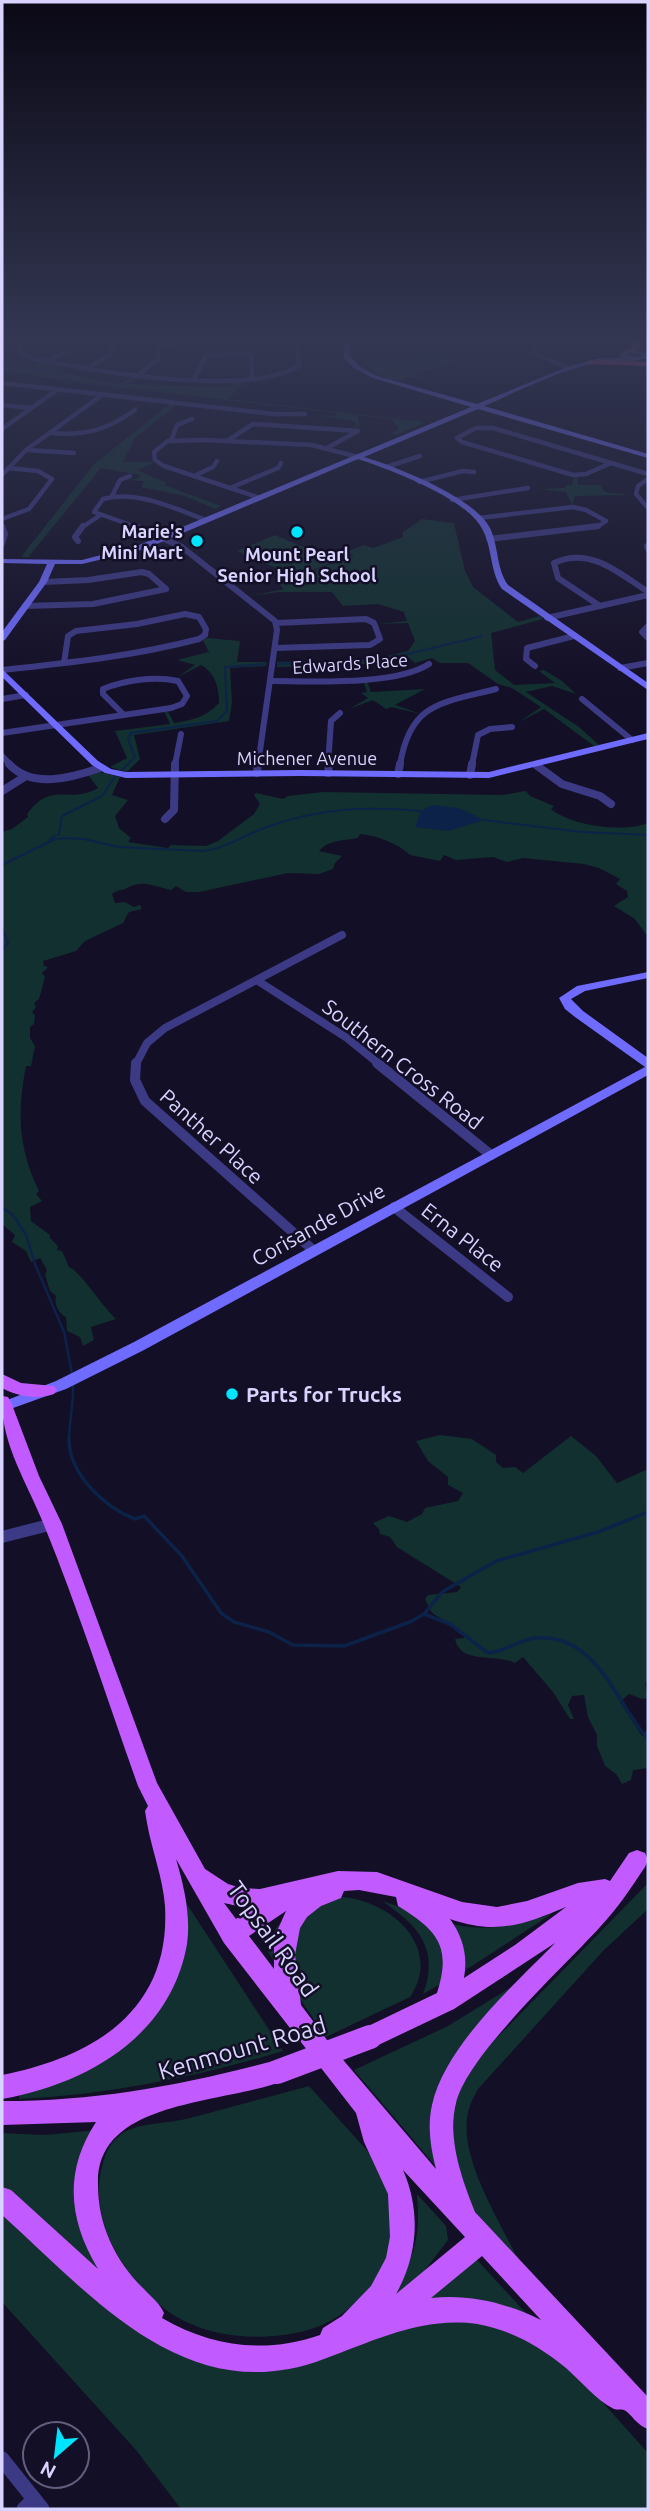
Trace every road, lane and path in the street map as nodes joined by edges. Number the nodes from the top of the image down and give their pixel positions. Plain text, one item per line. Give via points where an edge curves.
1 (20, 456) edge
2 (153, 456) edge
3 (418, 456) edge
4 (510, 456) edge
5 (588, 456) edge
6 (358, 457) joint
7 (217, 461) dead end
8 (281, 463) dead end
9 (611, 463) junction
10 (386, 467) junction
11 (8, 468) junction
12 (474, 472) dead end
13 (2, 475) edge
14 (130, 476) dead end
15 (194, 476) junction
16 (648, 477) edge
17 (419, 482) junction
18 (230, 488) junction
19 (528, 488) dead end
20 (112, 496) junction
21 (260, 498) junction
22 (452, 500) junction
23 (648, 508) edge
24 (99, 516) junction
25 (479, 518) junction
26 (2, 519) edge
27 (206, 520) junction
28 (2, 526) edge
29 (163, 538) junction
30 (489, 539) junction
31 (78, 541) dead end
32 (2, 544) edge
33 (2, 561) edge
34 (51, 563) junction
35 (43, 582) junction
36 (648, 594) edge
37 (25, 606) junction
38 (600, 606) junction
39 (547, 618) junction
40 (276, 623) junction
41 (648, 626) edge
42 (4, 632) edge
43 (574, 636) junction
44 (648, 638) edge
45 (275, 648) junction
46 (64, 663) junction
47 (648, 663) edge
48 (429, 664) dead end
49 (535, 666) dead end
50 (620, 668) junction
51 (2, 671) edge
52 (270, 681) junction
53 (648, 687) edge
54 (496, 689) dead end
55 (26, 695) junction
56 (2, 699) edge
57 (582, 699) dead end
58 (340, 713) dead end
59 (123, 714) junction
60 (56, 726) junction
61 (512, 727) dead end
62 (2, 733) edge
63 (181, 734) dead end
64 (648, 736) edge
65 (632, 740) junction
66 (2, 756) edge
67 (536, 765) junction
68 (100, 768) junction
69 (257, 773) junction
70 (328, 773) junction
71 (398, 774) junction
72 (173, 775) junction
73 (470, 775) junction
74 (26, 776) junction
75 (2, 791) edge
76 (611, 804) dead end
77 (165, 819) dead end
78 (342, 935) dead end
79 (648, 975) edge
80 (258, 981) junction
81 (648, 1064) edge
82 (648, 1070) edge
83 (491, 1154) junction
84 (394, 1207) junction
85 (313, 1250) junction
86 (508, 1297) dead end
87 (2, 1380) edge
88 (54, 1387) junction
89 (3, 1404) edge
90 (53, 1524) junction
91 (2, 1537) edge
92 (155, 1801) junction
93 (643, 1855) edge
94 (190, 1867) junction
95 (606, 1889) junction
96 (299, 1892) junction
97 (232, 1935) junction
98 (446, 2001) junction
99 (290, 2011) junction
100 (2, 2087) edge
101 (362, 2103) junction
102 (146, 2104) junction
103 (2, 2113) edge
104 (2, 2199) edge
105 (474, 2230) junction
106 (370, 2330) junction
107 (648, 2418) edge
108 (2, 2459) edge
109 (33, 2506) edge

1 - 11 street
2 - 15 street via 164,466
3 - 10 street
4 - 9 street via 573,475
5 - 9 street
6 - 10 street
6 - 21 street
7 - 15 street
8 - 18 street
9 - 16 street
10 - 17 street
11 - 13 street
11 - 26 street via 39,471 52,479 29,509
12 - 17 street
14 - 20 street via 120,480
15 - 18 street
16 - 23 street via 636,494
17 - 22 street
18 - 21 street
19 - 22 street
20 - 24 street via 96,508
20 - 27 street via 161,503
21 - 27 street
22 - 25 street
24 - 29 street
24 - 31 street via 81,528 75,537
25 - 30 street
25 - 30 street via 573,507 606,521 597,527
27 - 29 street
28 - 32 street
29 - 34 street via 95,560
29 - 40 street via 197,557
30 - 39 street via 503,584
33 - 34 street
34 - 35 street
35 - 37 street
35 - 37 street via 142,572 166,589 108,602
36 - 38 street
36 - 38 street via 592,557 554,563 558,578
37 - 42 street
38 - 39 street
39 - 43 street
40 - 45 street
40 - 45 street via 366,619 374,623 380,639 370,645
41 - 44 street via 642,632
43 - 49 street via 527,648 526,659
43 - 50 street
45 - 52 street
46 - 46 street via 197,640 206,629 201,619 185,614 76,631 68,636
46 - 51 street
47 - 50 street
48 - 52 street, Edwards Place via 421,671 392,676
50 - 53 street
51 - 55 street
52 - 69 street
54 - 71 street via 444,704 419,718 408,732
55 - 56 street
55 - 60 street
57 - 65 street
58 - 70 street via 331,721
59 - 59 street via 175,707 187,696 178,681 168,678 103,689
59 - 60 street
60 - 62 street
60 - 68 street
61 - 73 street via 478,735
63 - 72 street
64 - 65 street, Michener Avenue
65 - 67 street, Michener Avenue
66 - 74 street
67 - 73 street, Michener Avenue via 500,774
67 - 76 street via 562,784
68 - 72 street, Michener Avenue via 131,776
68 - 74 street via 67,777
69 - 70 street, Michener Avenue
69 - 72 street, Michener Avenue
70 - 71 street, Michener Avenue
71 - 73 street, Michener Avenue
72 - 77 street via 174,810
74 - 75 street
78 - 80 street, Panther Place
79 - 81 street via 581,988 565,998 579,1014
80 - 83 street, Southern Cross Road via 347,1038
80 - 85 street, Panther Place via 155,1034 138,1057 134,1080 145,1101
82 - 83 street, Corisande Drive
83 - 84 street, Corisande Drive
84 - 85 street, Corisande Drive
84 - 86 street, Erna Place
85 - 88 street, Corisande Drive
87 - 88 main road via 19,1389
88 - 89 street, Corisande Drive
89 - 90 main road, Topsail Road
90 - 91 street
90 - 92 main road, Topsail Road
92 - 94 main road, Topsail Road
92 - 100 main road via 177,1923 171,1962 158,1995 129,2032 94,2058 39,2080
93 - 95 main road, Kenmount Road
93 - 105 main road via 449,2086 443,2107 443,2142 452,2186
94 - 96 main road via 214,1889 238,1899 264,1900
94 - 97 main road, Topsail Road
95 - 96 main road via 497,1918 463,1913 399,1886 372,1881 341,1880
95 - 98 main road, Kenmount Road via 516,1958
96 - 97 main road
97 - 99 main road, Topsail Road
98 - 99 main road via 456,1972 456,1954 442,1925 405,1899 376,1889 350,1888 314,1898 288,1928 283,1956
98 - 102 main road, Kenmount Road, bridge via 370,2037 277,2071
99 - 101 main road, Topsail Road
101 - 102 main road via 401,2201 402,2243 391,2280 371,2310 344,2331 313,2343 258,2350 207,2342 165,2323 131,2297 102,2255 88,2203 89,2159 106,2129
101 - 105 main road, Topsail Road
102 - 103 main road, Kenmount Road
104 - 106 main road via 136,2316 196,2349 239,2358 287,2358
105 - 106 main road via 411,2300
105 - 107 main road, Topsail Road
106 - 107 main road via 439,2310 467,2310 512,2320 555,2343
108 - 109 street

